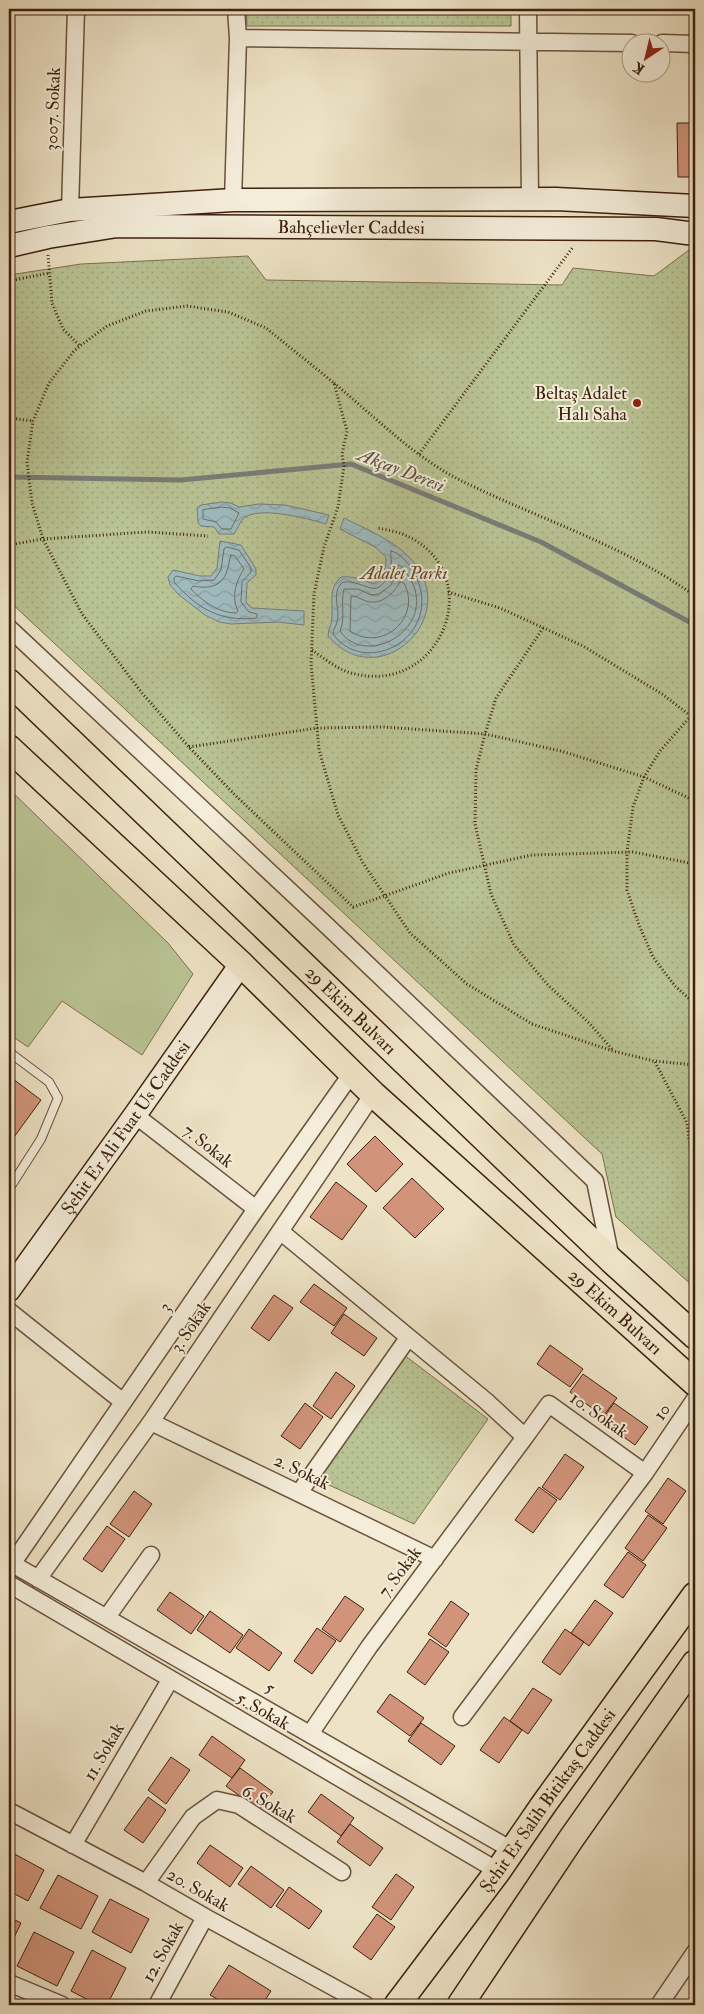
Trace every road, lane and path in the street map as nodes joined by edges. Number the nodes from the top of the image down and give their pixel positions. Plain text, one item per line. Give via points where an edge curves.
1 (76, 9) edge
2 (236, 9) edge
3 (528, 9) edge
4 (238, 38) junction
5 (527, 42) junction
6 (622, 43) edge
7 (672, 43) edge
8 (695, 44) edge
9 (530, 199) junction
10 (233, 200) junction
11 (695, 206) edge
12 (70, 210) junction
13 (9, 222) edge
14 (587, 228) junction
15 (695, 234) edge
16 (48, 237) junction
17 (9, 246) edge
18 (49, 274) junction
19 (9, 281) edge
20 (80, 346) junction
21 (334, 383) junction
22 (9, 418) edge
23 (33, 421) junction
24 (419, 454) junction
25 (376, 528) dead end
26 (208, 536) dead end
27 (43, 539) junction
28 (9, 545) edge
29 (448, 592) junction
30 (695, 596) edge
31 (9, 628) edge
32 (543, 628) junction
33 (311, 650) junction
34 (9, 682) edge
35 (691, 716) junction
36 (695, 719) edge
37 (317, 728) junction
38 (485, 734) junction
39 (189, 747) junction
40 (9, 748) edge
41 (644, 777) junction
42 (695, 801) edge
43 (627, 852) junction
44 (695, 864) edge
45 (483, 866) junction
46 (385, 896) junction
47 (241, 964) junction
48 (695, 1004) edge
49 (613, 1051) junction
50 (9, 1052) edge
51 (654, 1061) junction
52 (695, 1065) edge
53 (352, 1073) junction
54 (373, 1094) junction
55 (135, 1116) junction
56 (694, 1168) edge
57 (9, 1190) edge
58 (256, 1209) junction
59 (695, 1223) edge
60 (280, 1231) junction
61 (612, 1261) junction
62 (9, 1290) edge
63 (656, 1302) junction
64 (9, 1311) edge
65 (695, 1320) edge
66 (695, 1336) edge
67 (408, 1338) junction
68 (695, 1382) edge
69 (695, 1399) edge
70 (124, 1402) junction
71 (151, 1422) junction
72 (525, 1437) junction
73 (646, 1473) junction
74 (299, 1493) junction
75 (151, 1555) dead end
76 (435, 1559) junction
77 (10, 1563) edge
78 (38, 1579) junction
79 (9, 1584) edge
80 (695, 1595) edge
81 (107, 1617) junction
82 (695, 1663) edge
83 (170, 1680) junction
84 (462, 1717) dead end
85 (310, 1734) junction
86 (9, 1811) edge
87 (73, 1845) junction
88 (512, 1850) junction
89 (498, 1871) junction
90 (342, 1872) dead end
91 (146, 1883) junction
92 (205, 1917) junction
93 (695, 1952) edge
94 (9, 1983) edge
95 (62, 2005) edge
96 (157, 2005) edge
97 (366, 2005) edge
98 (397, 2005) edge
99 (460, 2005) edge
100 (659, 2005) edge

1 - 12 street, 3007. Sokak
2 - 4 street
3 - 5 street
4 - 5 street
4 - 10 street
5 - 6 street
5 - 9 street
7 - 8 street
9 - 10 street, Bahçelievler Caddesi
9 - 11 street, Bahçelievler Caddesi
10 - 12 street, Bahçelievler Caddesi
12 - 13 street, Bahçelievler Caddesi
14 - 15 street, Bahçelievler Caddesi via 656,229
14 - 16 street, Bahçelievler Caddesi via 117,226
14 - 24 path
16 - 17 street, Bahçelievler Caddesi
16 - 18 path
18 - 19 path
18 - 20 path via 52,303 63,328
20 - 21 path via 107,326 146,311 187,306 228,312 266,328
20 - 23 path via 49,383
21 - 24 path
21 - 33 path via 347,431 342,454 344,466 338,507 324,547 314,594
22 - 23 path
23 - 27 path via 27,466 32,503
24 - 30 path via 462,482 611,546
25 - 29 path via 396,531 429,551 440,567
26 - 27 path via 147,532
27 - 28 path
27 - 39 path via 82,614 142,693
29 - 32 path via 500,608
29 - 33 path via 446,624 438,642 426,657 410,668 392,675 373,677 353,674
31 - 61 street via 595,1181
32 - 35 path via 583,646 662,694
32 - 38 path via 496,698
33 - 37 path
34 - 61 main road, 29 Ekim Bulvarı
35 - 36 path
35 - 41 path via 660,751
37 - 38 path via 384,727
37 - 39 path
37 - 46 path via 319,750 338,815 362,863
38 - 41 path
38 - 45 path via 476,770 475,824
39 - 46 path via 353,907
40 - 47 main road, 29 Ekim Bulvarı
41 - 42 path
41 - 43 path via 633,807
43 - 44 path
43 - 45 path via 532,856
43 - 48 path via 627,890 653,957 675,986
45 - 46 path via 450,872
45 - 49 path via 491,894 514,944 548,985 589,1023
46 - 49 path via 410,933 466,984 532,1024
47 - 53 main road, 29 Ekim Bulvarı
47 - 55 street, Şehit Er Ali Fuat Us Caddesi
49 - 51 path
50 - 57 lane via 48,1082 58,1098 41,1139
51 - 52 path
51 - 56 path via 687,1123
53 - 54 main road, 29 Ekim Bulvarı
53 - 58 street, 3
54 - 60 street, 3. Sokak
54 - 68 main road, 29 Ekim Bulvarı
55 - 58 street, 7. Sokak
55 - 62 street, Şehit Er Ali Fuat Us Caddesi
56 - 59 path via 691,1209
58 - 70 street, 3
60 - 67 street
60 - 71 street, 3. Sokak
61 - 63 main road, 29 Ekim Bulvarı
63 - 65 main road
63 - 66 main road, 29 Ekim Bulvarı
64 - 70 street
67 - 72 street
67 - 74 street
69 - 73 street, 10
70 - 77 street, 3
71 - 74 street, 2. Sokak
71 - 78 street, 3. Sokak
72 - 73 street, 10. Sokak via 549,1404
72 - 76 street, 7. Sokak
73 - 84 street
74 - 76 street, 2. Sokak
75 - 81 street
76 - 85 street, 7. Sokak via 369,1647
77 - 78 street, 5
78 - 81 street, 5
79 - 83 street, 5. Sokak
80 - 88 main road, Şehit Er Salih Bitiktaş Caddesi
81 - 85 street, 5
82 - 99 main road via 571,1839
83 - 87 street, 11. Sokak
83 - 89 street, 5. Sokak
85 - 88 street, 5
86 - 87 street, 20. Sokak
87 - 91 street, 20. Sokak
88 - 89 main road, Şehit Er Salih Bitiktaş Caddesi
89 - 98 main road, Şehit Er Salih Bitiktaş Caddesi
90 - 91 street, 6. Sokak via 239,1805 217,1800 193,1817
91 - 92 street, 20. Sokak
92 - 96 street, 12. Sokak
92 - 97 street, 20. Sokak
93 - 100 street
94 - 95 street

